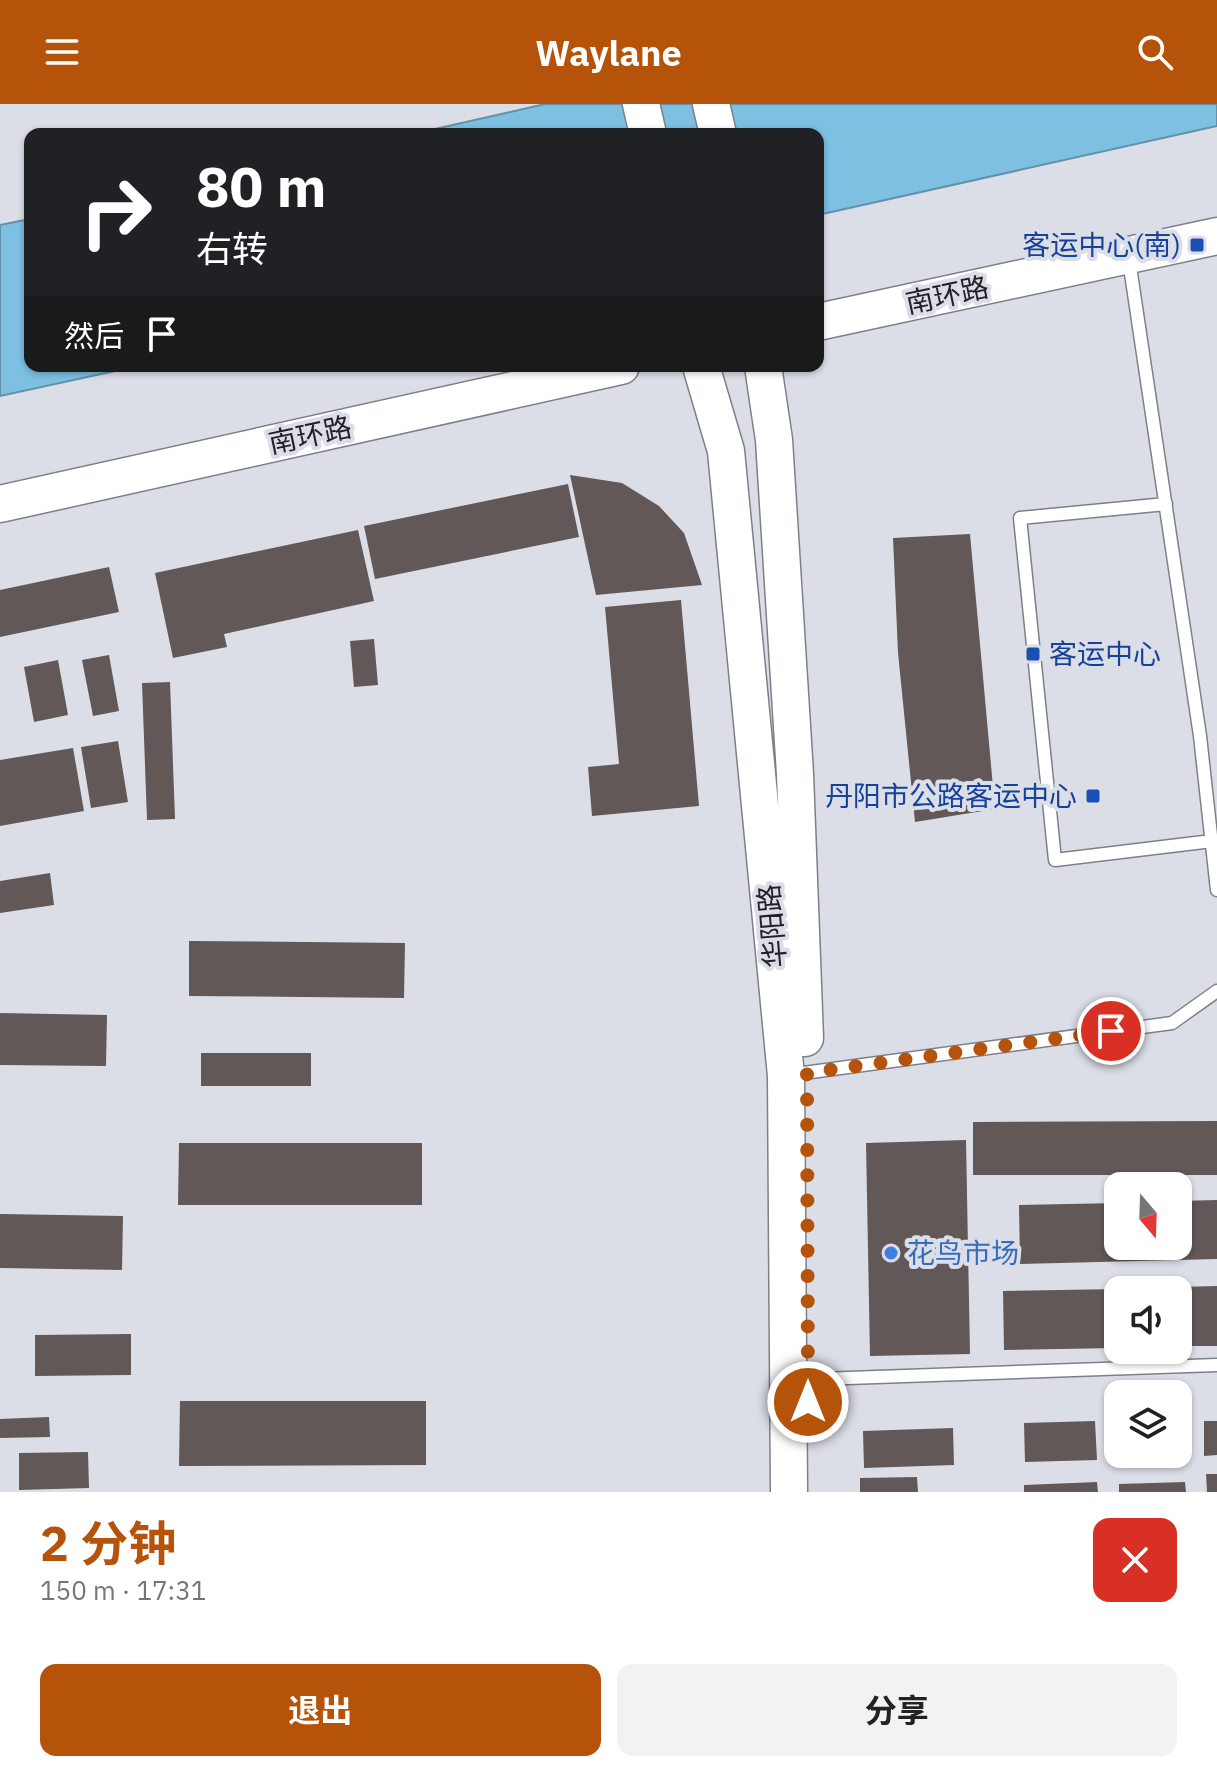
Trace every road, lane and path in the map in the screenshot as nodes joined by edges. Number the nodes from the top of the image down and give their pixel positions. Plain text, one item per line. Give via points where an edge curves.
1 (641, 104) edge
2 (711, 104) edge
3 (647, 128) edge
4 (717, 128) edge
5 (1217, 236) edge
6 (1129, 255) junction
7 (824, 321) edge
8 (594, 372) edge
9 (703, 372) edge
10 (764, 372) edge
11 (0, 504) edge
12 (1166, 504) junction
13 (1212, 841) junction
14 (1217, 890) edge
15 (1217, 991) edge
16 (796, 1074) junction
17 (1217, 1365) edge
18 (798, 1380) junction
19 (789, 1492) edge
20 (810, 1492) edge

1 - 3 main road
2 - 4 main road
5 - 6 main road, 南环路
6 - 7 main road, 南环路
6 - 12 lane
8 - 11 main road, 南环路
9 - 16 main road, 华阳路 via 726,451
10 - 16 main road via 774,440 795,774
12 - 13 lane
12 - 13 lane via 1020,518 1055,860
13 - 14 lane
15 - 16 lane via 1172,1023
16 - 18 main road, 华阳路
17 - 18 lane
18 - 19 main road, 华阳路
18 - 20 main road

